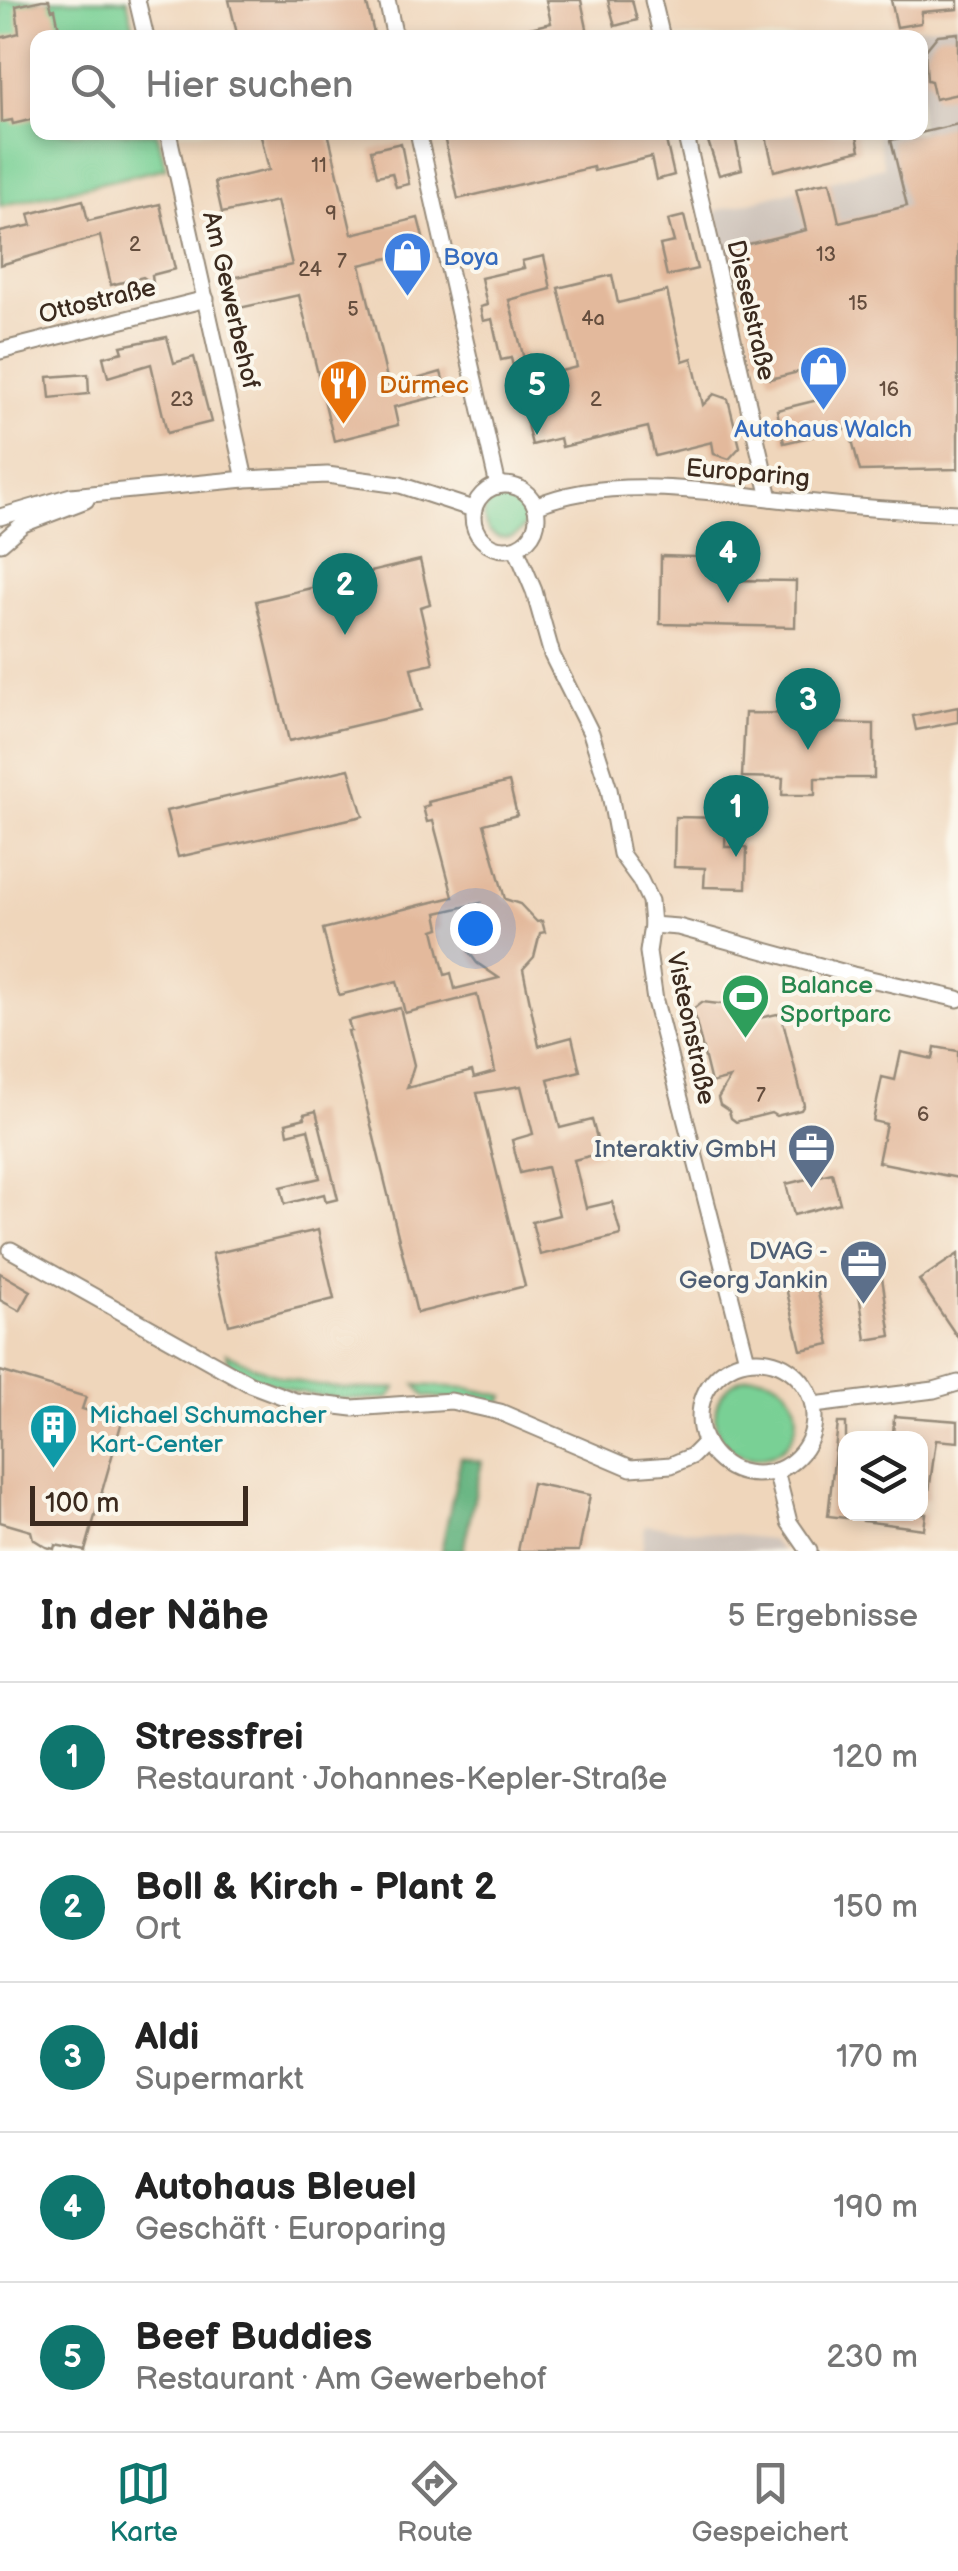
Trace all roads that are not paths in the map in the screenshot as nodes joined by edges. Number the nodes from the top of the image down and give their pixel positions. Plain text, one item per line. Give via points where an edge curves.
1 (137, 0) edge
2 (387, 0) edge
3 (653, 0) edge
4 (144, 30) edge
5 (394, 30) edge
6 (660, 30) edge
7 (170, 140) edge
8 (420, 140) edge
9 (686, 140) edge
10 (206, 298) junction
11 (0, 351) edge
12 (245, 479) junction
13 (498, 486) junction
14 (98, 494) junction
15 (770, 498) junction
16 (535, 506) junction
17 (473, 509) junction
18 (958, 514) edge
19 (0, 517) edge
20 (1, 540) edge
21 (516, 548) junction
22 (0, 556) edge
23 (652, 925) junction
24 (958, 999) edge
25 (11, 1250) dead end
26 (747, 1360) junction
27 (958, 1383) edge
28 (814, 1405) junction
29 (706, 1442) junction
30 (776, 1470) junction
31 (809, 1551) edge

1 - 4 street
2 - 5 street
3 - 6 street
7 - 10 street, Am Gewerbehof
8 - 13 street
9 - 15 street, Dieselstraße
10 - 11 street, Ottostraße
10 - 12 street, Am Gewerbehof
12 - 14 street
12 - 17 street via 364,478
13 - 16 street via 520,489
13 - 17 street
14 - 19 street
14 - 20 street via 23,524
15 - 16 street, Europaring via 610,489 560,495
15 - 18 street, Europaring
16 - 21 street via 534,531
17 - 21 street via 478,536 489,546
20 - 22 street
21 - 23 street, Visteonstraße via 552,654 591,734 621,854 650,901
23 - 24 street
23 - 26 street, Visteonstraße via 648,952 655,1002
25 - 29 street via 250,1384 295,1401 353,1408 450,1402 500,1412 631,1468 671,1465
26 - 28 street via 782,1365
26 - 29 street via 716,1376 706,1390 700,1407
27 - 28 street
28 - 30 street via 803,1452
29 - 30 street via 728,1466
30 - 31 street via 789,1522

